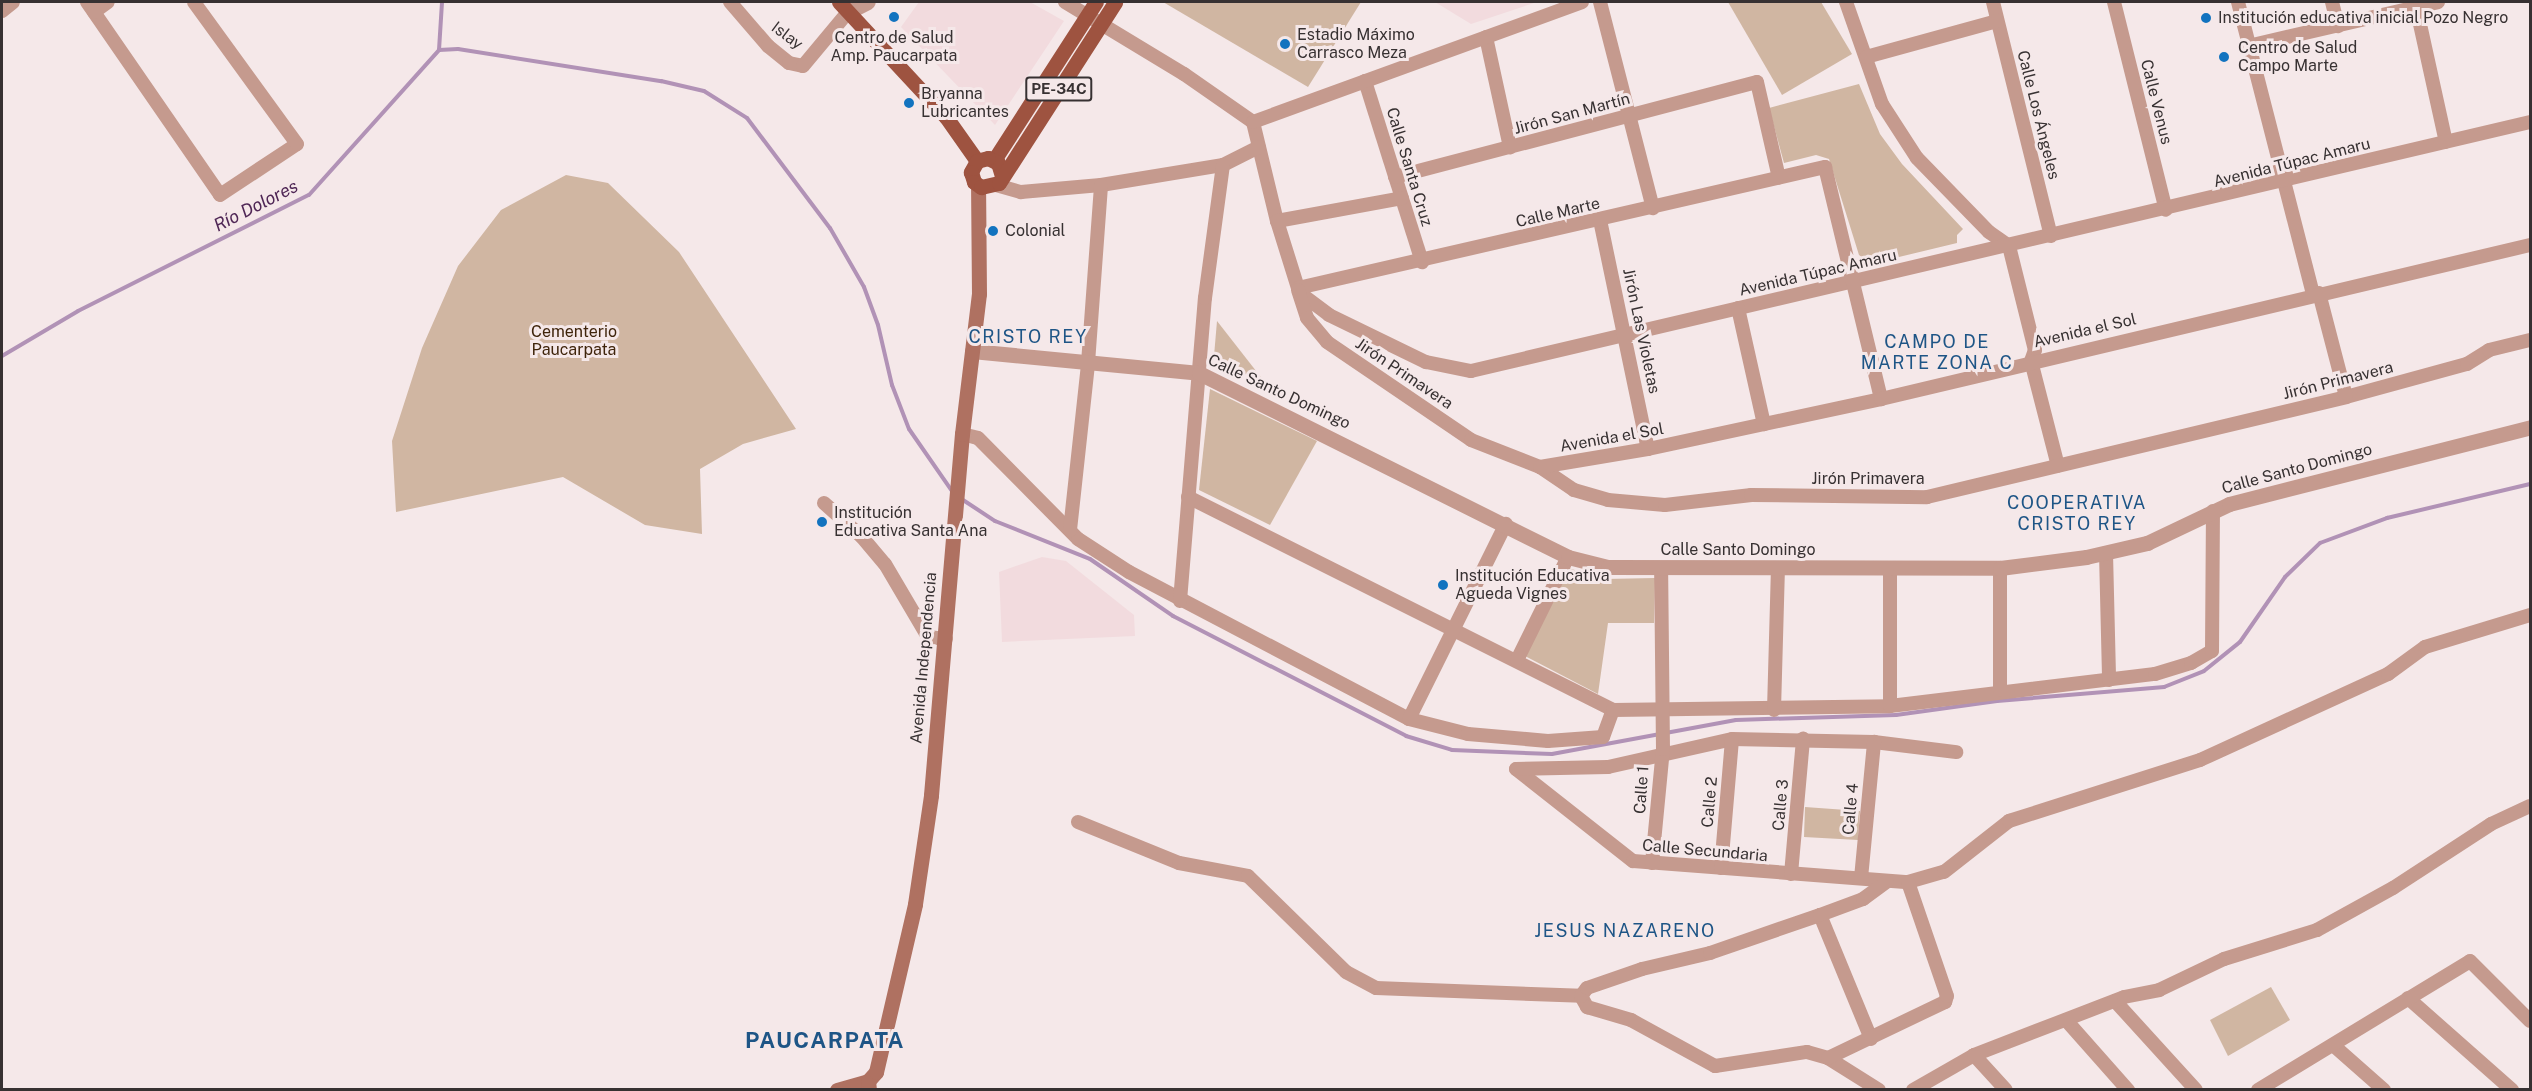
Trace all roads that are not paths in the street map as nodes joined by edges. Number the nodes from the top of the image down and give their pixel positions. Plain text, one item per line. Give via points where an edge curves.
1 (13, 2) edge
2 (108, 2) edge
3 (195, 2) edge
4 (730, 2) edge
5 (868, 2) edge
6 (1065, 2) edge
7 (1096, 2) edge
8 (1115, 2) edge
9 (1582, 2) edge
10 (1600, 2) edge
11 (1845, 2) edge
12 (1993, 2) edge
13 (2114, 2) edge
14 (2238, 2) edge
15 (2332, 2) edge
16 (2438, 2) edge
17 (846, 5) edge
18 (2416, 6) junction
19 (90, 7) edge
20 (2, 11) edge
21 (1087, 15) junction
22 (1997, 21) junction
23 (1101, 25) junction
24 (2338, 26) junction
25 (1486, 36) junction
26 (2248, 46) junction
27 (1866, 57) junction
28 (1365, 81) junction
29 (1628, 116) junction
30 (1253, 122) junction
31 (2530, 122) edge
32 (2446, 142) junction
33 (1259, 147) junction
34 (1510, 147) junction
35 (994, 160) junction
36 (977, 162) junction
37 (1223, 165) junction
38 (1395, 177) junction
39 (1779, 178) junction
40 (2286, 182) junction
41 (992, 184) junction
42 (1101, 185) junction
43 (1402, 198) junction
44 (1653, 207) junction
45 (2166, 210) junction
46 (1600, 220) junction
47 (1277, 222) junction
48 (2051, 236) junction
49 (2530, 245) edge
50 (2009, 246) junction
51 (1422, 262) junction
52 (1856, 281) junction
53 (1298, 288) junction
54 (2316, 294) junction
55 (1738, 308) junction
56 (1625, 335) junction
57 (2530, 340) edge
58 (972, 351) junction
59 (2031, 361) junction
60 (1088, 363) junction
61 (1199, 373) junction
62 (2346, 397) junction
63 (1881, 399) junction
64 (1764, 424) junction
65 (2530, 427) edge
66 (962, 434) junction
67 (1648, 449) junction
68 (2058, 466) junction
69 (1540, 467) junction
70 (1188, 497) junction
71 (824, 504) dead end
72 (2213, 511) junction
73 (1506, 524) junction
74 (1070, 530) junction
75 (2106, 553) junction
76 (1568, 557) junction
77 (1778, 568) junction
78 (2000, 568) junction
79 (1661, 569) junction
80 (1890, 569) junction
81 (1180, 601) junction
82 (2530, 615) edge
83 (1452, 627) junction
84 (946, 639) junction
85 (1518, 660) junction
86 (2109, 680) junction
87 (2000, 690) junction
88 (1890, 706) junction
89 (1613, 710) junction
90 (1774, 710) junction
91 (1663, 716) junction
92 (1408, 719) junction
93 (1732, 739) junction
94 (1803, 739) junction
95 (1874, 742) junction
96 (1956, 752) dead end
97 (1662, 753) junction
98 (2530, 806) edge
99 (1078, 822) dead end
100 (1652, 863) junction
101 (1721, 868) junction
102 (1791, 874) junction
103 (1861, 878) junction
104 (1886, 882) junction
105 (1908, 882) junction
106 (1820, 915) junction
107 (1581, 996) junction
108 (2408, 998) junction
109 (2115, 1001) junction
110 (2066, 1020) junction
111 (2530, 1022) edge
112 (1871, 1039) junction
113 (2333, 1045) junction
114 (1974, 1054) junction
115 (1828, 1058) junction
116 (869, 1085) edge
117 (837, 1089) edge
118 (1879, 1089) edge
119 (1913, 1089) edge
120 (2006, 1089) edge
121 (2128, 1089) edge
122 (2196, 1089) edge
123 (2258, 1089) edge
124 (2384, 1089) edge
125 (2512, 1089) edge

1 - 20 street
2 - 19 street
3 - 19 street via 297,144 220,195
4 - 17 street, Islay via 768,46 789,63 803,66
5 - 17 street
6 - 21 street
7 - 21 main road, PE-34C
8 - 23 main road, PE-34C
9 - 25 street
10 - 29 street
11 - 27 street
12 - 22 street, Calle Los Ángeles
13 - 45 street, Calle Venus
14 - 26 street
15 - 24 street
16 - 18 street
17 - 36 main road via 946,117
18 - 24 street
18 - 32 street
21 - 23 street
21 - 35 main road, PE-34C
22 - 27 street
22 - 48 street, Calle Los Ángeles
23 - 30 street via 1184,74
23 - 41 main road, PE-34C
24 - 26 street
25 - 28 street
25 - 34 street
26 - 40 street
27 - 50 street via 1882,105 1917,158 1989,232
28 - 30 street
28 - 38 street, Calle Santa Cruz
29 - 34 street, Jirón San Martín
29 - 39 street, Jirón San Martín via 1757,82
29 - 44 street
30 - 33 street
31 - 32 street, Avenida Túpac Amaru
32 - 40 street, Avenida Túpac Amaru
33 - 37 street
33 - 47 street
34 - 38 street, Jirón San Martín
35 - 36 main road
35 - 41 main road
36 - 41 main road via 971,172
37 - 42 street
37 - 61 street
38 - 43 street, Calle Santa Cruz
39 - 44 street, Calle Marte
39 - 52 street, Calle Marte via 1825,167
40 - 45 street, Avenida Túpac Amaru
40 - 54 street
41 - 42 street via 1021,192
41 - 58 main road, Avenida Independencia via 979,222 979,294
42 - 60 street
43 - 47 street
43 - 51 street, Calle Santa Cruz
44 - 46 street, Calle Marte
45 - 48 street, Avenida Túpac Amaru
46 - 51 street, Calle Marte
46 - 56 street, Jirón Las Violetas
47 - 53 street
48 - 50 street, Avenida Túpac Amaru
49 - 54 street, Avenida el Sol
50 - 52 street, Avenida Túpac Amaru
50 - 59 street via 2035,350
51 - 53 street, Calle Marte
52 - 55 street, Avenida Túpac Amaru
52 - 63 street
53 - 56 street, Avenida Túpac Amaru via 1329,315 1426,362 1452,369 1471,370
53 - 69 street, Jirón Primavera via 1307,318 1327,342 1471,440
54 - 59 street, Avenida el Sol
54 - 62 street
55 - 56 street, Avenida Túpac Amaru
55 - 64 street
56 - 67 street, Jirón Las Violetas
57 - 62 street, Jirón Primavera via 2489,350 2467,364
58 - 60 street, Calle Santo Domingo
58 - 66 main road, Avenida Independencia
59 - 63 street, Avenida el Sol
59 - 68 street
60 - 61 street, Calle Santo Domingo
60 - 74 street
61 - 70 street
61 - 73 street, Calle Santo Domingo
62 - 68 street, Jirón Primavera
63 - 64 street, Avenida el Sol
64 - 67 street, Avenida el Sol
65 - 72 street, Calle Santo Domingo
66 - 74 street via 978,438
66 - 84 main road, Avenida Independencia
67 - 69 street, Avenida el Sol
68 - 69 street, Jirón Primavera via 1927,497 1751,495 1665,505 1608,500 1586,493
70 - 81 street
70 - 83 street
71 - 84 street via 862,537 885,564 928,638
72 - 75 street, Calle Santo Domingo via 2147,543
72 - 86 street via 2212,651 2155,674
73 - 76 street, Calle Santo Domingo
73 - 83 street
74 - 81 street via 1129,572
75 - 78 street, Calle Santo Domingo
75 - 86 street
76 - 79 street, Calle Santo Domingo via 1608,567
76 - 85 street
77 - 79 street, Calle Santo Domingo
77 - 80 street, Calle Santo Domingo
77 - 90 street
78 - 80 street, Calle Santo Domingo
78 - 87 street
79 - 91 street, Calle 1
80 - 88 street
81 - 92 street
82 - 105 street, Calle Secundaria via 2425,647 2388,674 2200,760 2009,821 1944,872
83 - 85 street
83 - 92 street
84 - 116 main road, Avenida Independencia via 931,795 915,904 876,1072
85 - 89 street
86 - 87 street
87 - 88 street
88 - 90 street
89 - 91 street
89 - 92 street via 1603,737 1548,741 1468,734
90 - 91 street
91 - 97 street, Calle 1
93 - 94 street
93 - 97 street
93 - 101 street, Calle 2
94 - 95 street
94 - 102 street, Calle 3
95 - 96 street
95 - 103 street, Calle 4
97 - 100 street, Calle 1
97 - 100 street, Calle Secundaria via 1608,767 1516,769 1629,860
98 - 109 street via 2491,824 2393,888 2317,930 2224,959 2159,990
99 - 107 street via 1179,863 1248,876 1346,972 1376,988
100 - 101 street, Calle Secundaria
101 - 102 street, Calle Secundaria
102 - 103 street, Calle Secundaria
103 - 104 street, Calle Secundaria
104 - 105 street, Calle Secundaria
104 - 106 street via 1863,899
105 - 112 street via 1947,996 1945,1002
106 - 107 street via 1710,953 1620,976 1587,988
106 - 112 street
107 - 115 street via 1587,1007 1631,1020 1715,1066 1807,1052
108 - 111 street via 2470,961
108 - 113 street
108 - 125 street
109 - 110 street
109 - 122 street
110 - 114 street
110 - 121 street
112 - 115 street
113 - 123 street
113 - 124 street
114 - 119 street
114 - 120 street
115 - 118 street
116 - 117 main road

